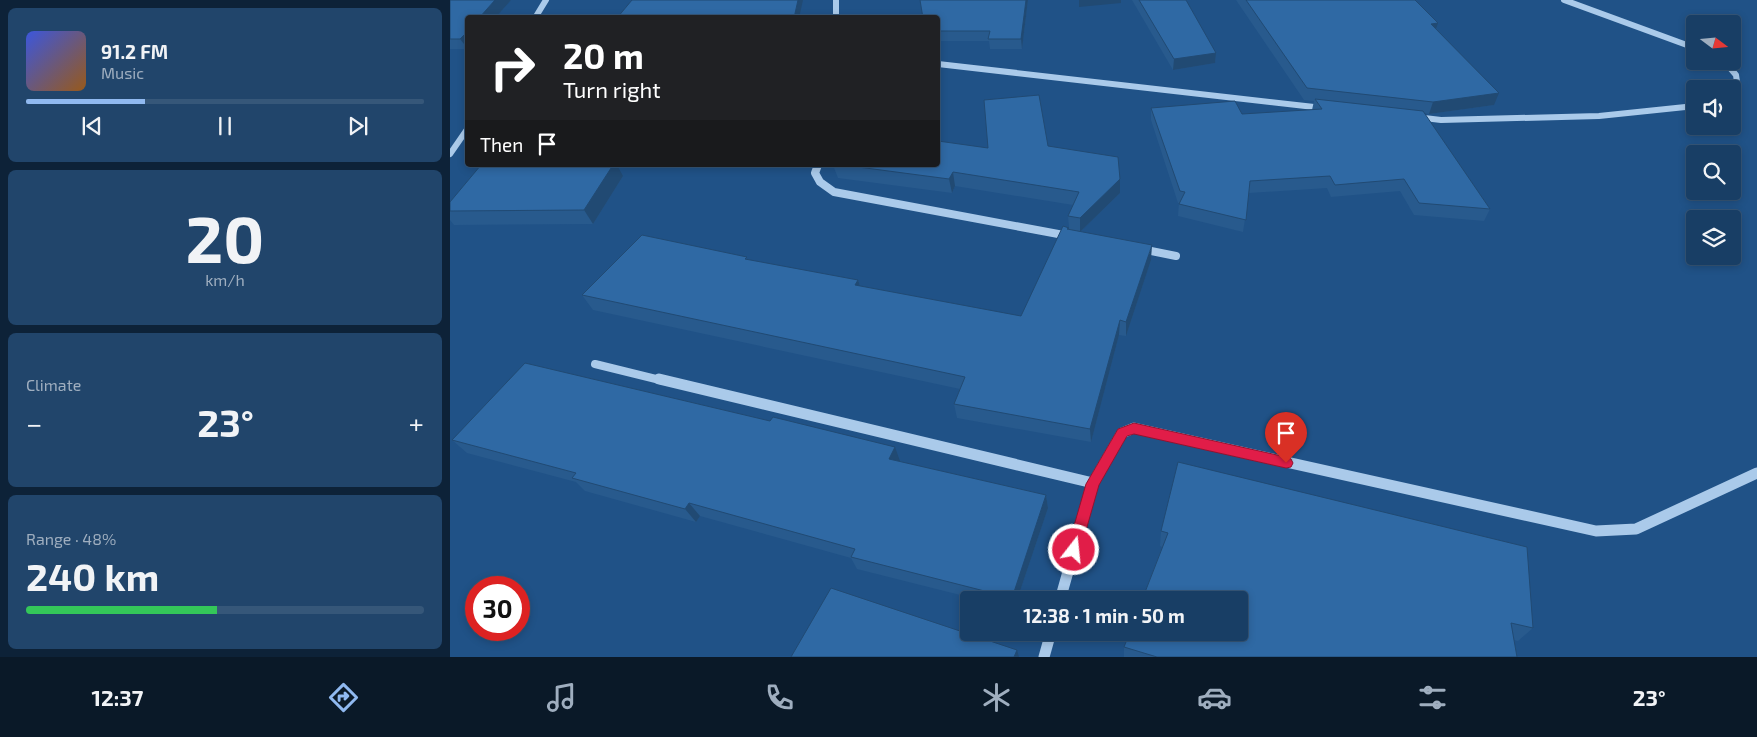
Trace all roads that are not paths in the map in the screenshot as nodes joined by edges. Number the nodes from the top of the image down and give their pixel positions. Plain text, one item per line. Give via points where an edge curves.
1 (546, 0) edge
2 (836, 0) edge
3 (1564, 0) edge
4 (537, 15) edge
5 (836, 15) edge
6 (1686, 45) edge
7 (940, 64) edge
8 (1686, 107) edge
9 (1335, 109) edge
10 (1412, 117) edge
11 (465, 132) edge
12 (450, 154) edge
13 (817, 167) edge
14 (1079, 238) edge
15 (1128, 247) edge
16 (1176, 256) dead end
17 (595, 364) dead end
18 (1757, 472) edge
19 (1093, 484) junction
20 (1063, 591) edge
21 (1048, 641) edge
22 (1044, 657) edge

1 - 4 street
2 - 5 street
3 - 6 street
7 - 9 street
8 - 10 street via 1599,116 1440,120
11 - 12 street
13 - 14 street via 815,173 820,182 834,192
15 - 16 street
17 - 19 street
18 - 19 street via 1636,529 1616,531 1572,527 1134,428 1122,432
19 - 20 street
21 - 22 street

